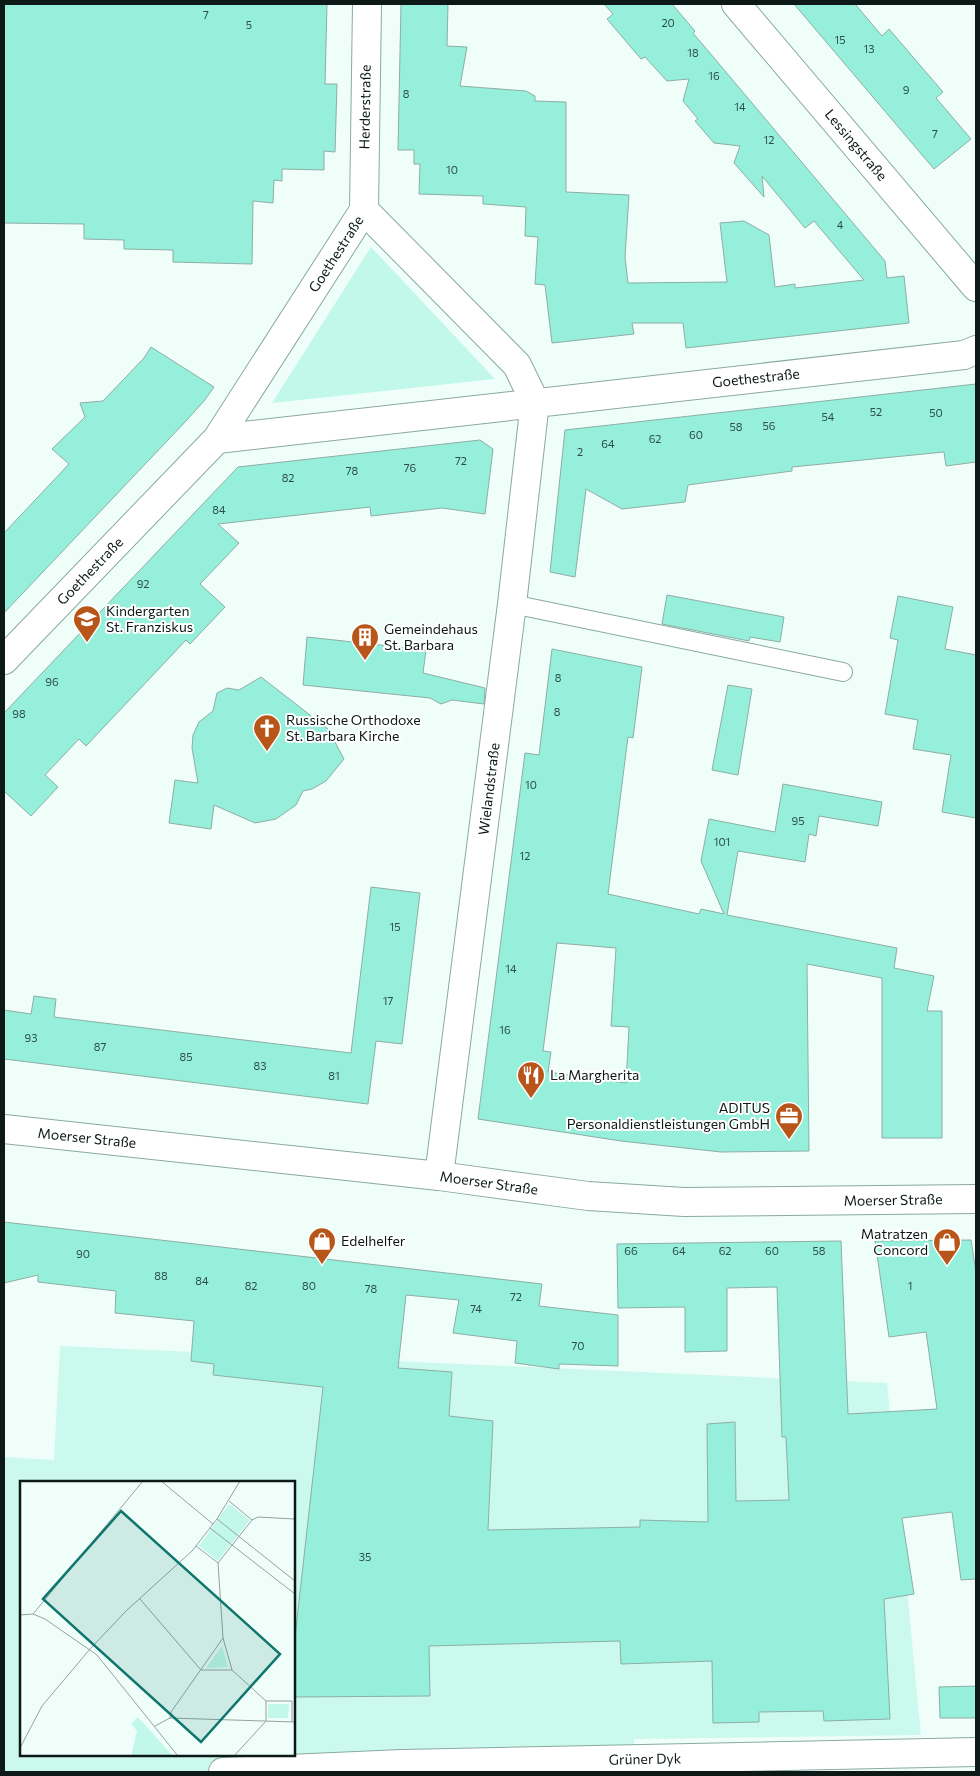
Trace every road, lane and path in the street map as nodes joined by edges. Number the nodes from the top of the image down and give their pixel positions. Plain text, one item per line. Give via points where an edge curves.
1 (367, 4) edge
2 (736, 4) edge
3 (364, 210) junction
4 (976, 286) edge
5 (976, 350) edge
6 (535, 402) junction
7 (217, 439) junction
8 (512, 604) junction
9 (4, 660) edge
10 (843, 672) dead end
11 (4, 1129) edge
12 (438, 1176) junction
13 (976, 1199) edge
14 (976, 1752) edge
15 (231, 1772) edge

1 - 3 street, Herderstraße
2 - 4 street, Lessingstraße
3 - 6 street, Goethestraße via 517,365
3 - 7 street, Goethestraße
5 - 6 street, Goethestraße via 964,356
6 - 7 street, Goethestraße
6 - 8 street, Wielandstraße
7 - 9 street, Goethestraße
8 - 10 lane
8 - 12 street, Wielandstraße
11 - 12 street, Moerser Straße
12 - 13 street, Moerser Straße via 588,1196 684,1202
14 - 15 street, Grüner Dyk via 402,1764

